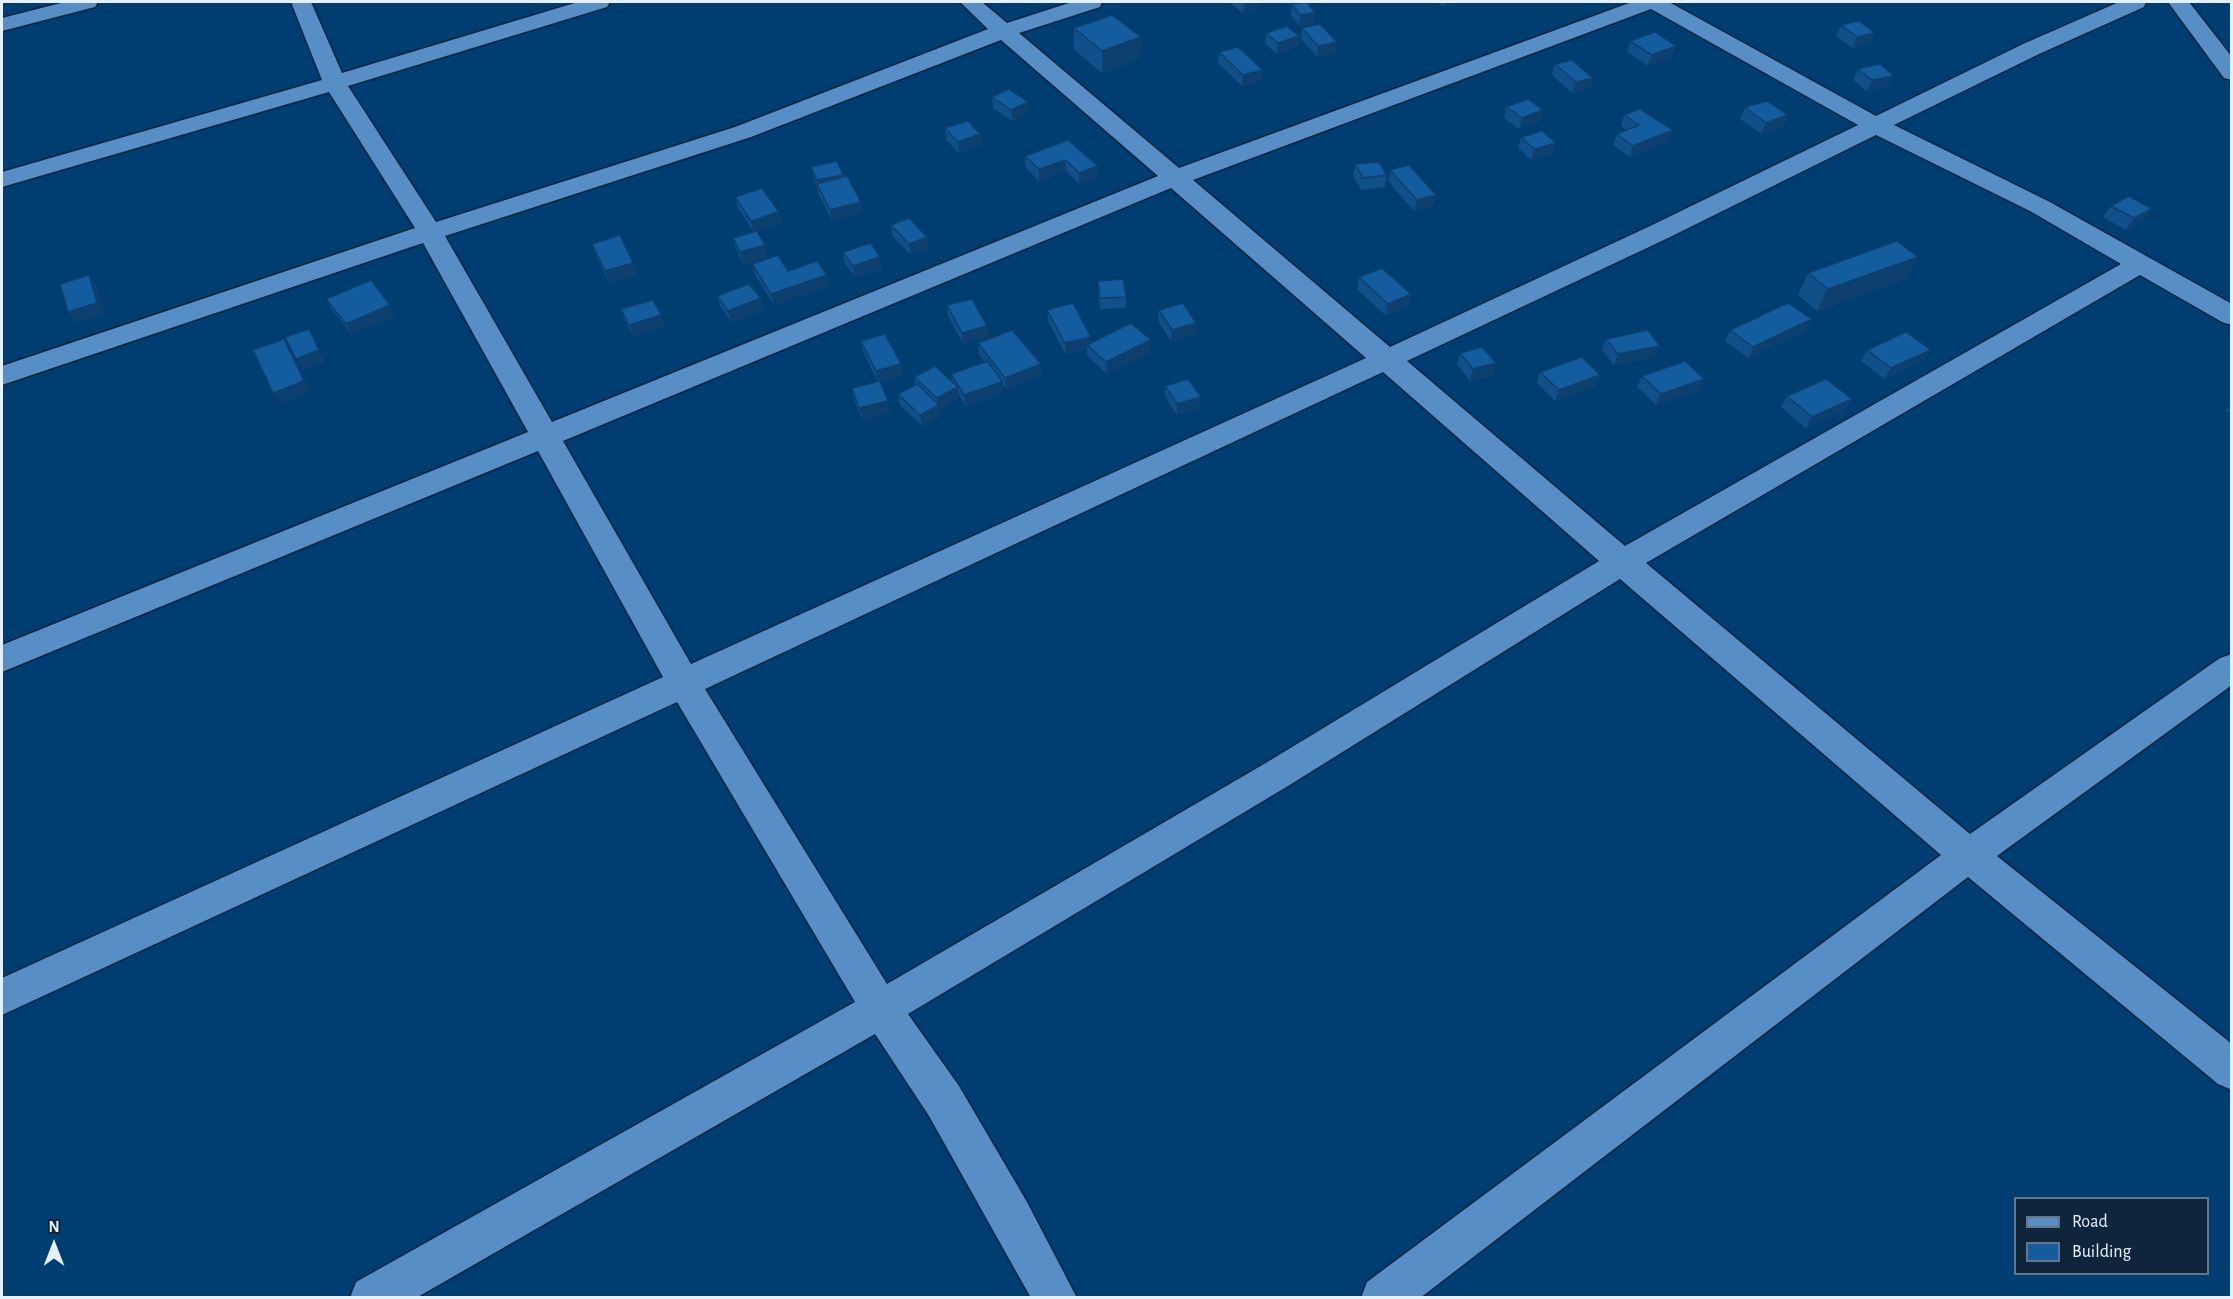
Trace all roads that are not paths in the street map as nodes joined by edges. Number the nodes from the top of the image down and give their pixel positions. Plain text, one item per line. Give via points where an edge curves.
1 (87, 2) edge
2 (301, 2) edge
3 (599, 2) edge
4 (970, 2) edge
5 (1092, 2) edge
6 (1652, 2) edge
7 (2136, 2) edge
8 (2178, 2) edge
9 (2, 25) edge
10 (1003, 31) junction
11 (2232, 73) edge
12 (335, 83) junction
13 (1875, 125) junction
14 (1175, 178) junction
15 (2, 180) edge
16 (430, 232) junction
17 (2140, 264) junction
18 (2232, 316) edge
19 (1387, 359) junction
20 (2, 376) edge
21 (547, 436) junction
22 (1622, 562) junction
23 (2, 659) edge
24 (2232, 667) edge
25 (684, 681) junction
26 (1968, 856) junction
27 (2, 997) edge
28 (881, 1009) junction
29 (2232, 1070) edge
30 (372, 1298) edge
31 (1054, 1298) edge
32 (1383, 1298) edge

1 - 9 street
2 - 12 street
3 - 12 street
4 - 10 street
5 - 10 street
6 - 13 street
6 - 14 street
7 - 13 street
8 - 11 street
10 - 14 street
10 - 16 street via 743,132
12 - 15 street
12 - 16 street
13 - 17 street via 2039,206
13 - 19 street via 1657,233
14 - 19 street
14 - 21 street
16 - 20 street
16 - 21 street
17 - 18 street
17 - 22 street
19 - 22 street
19 - 25 street
21 - 23 street
21 - 25 street
22 - 26 street
22 - 28 street via 1276,775
24 - 26 street
25 - 27 street
25 - 28 street via 720,747
26 - 29 street
26 - 32 street
28 - 30 street
28 - 31 street via 944,1101

